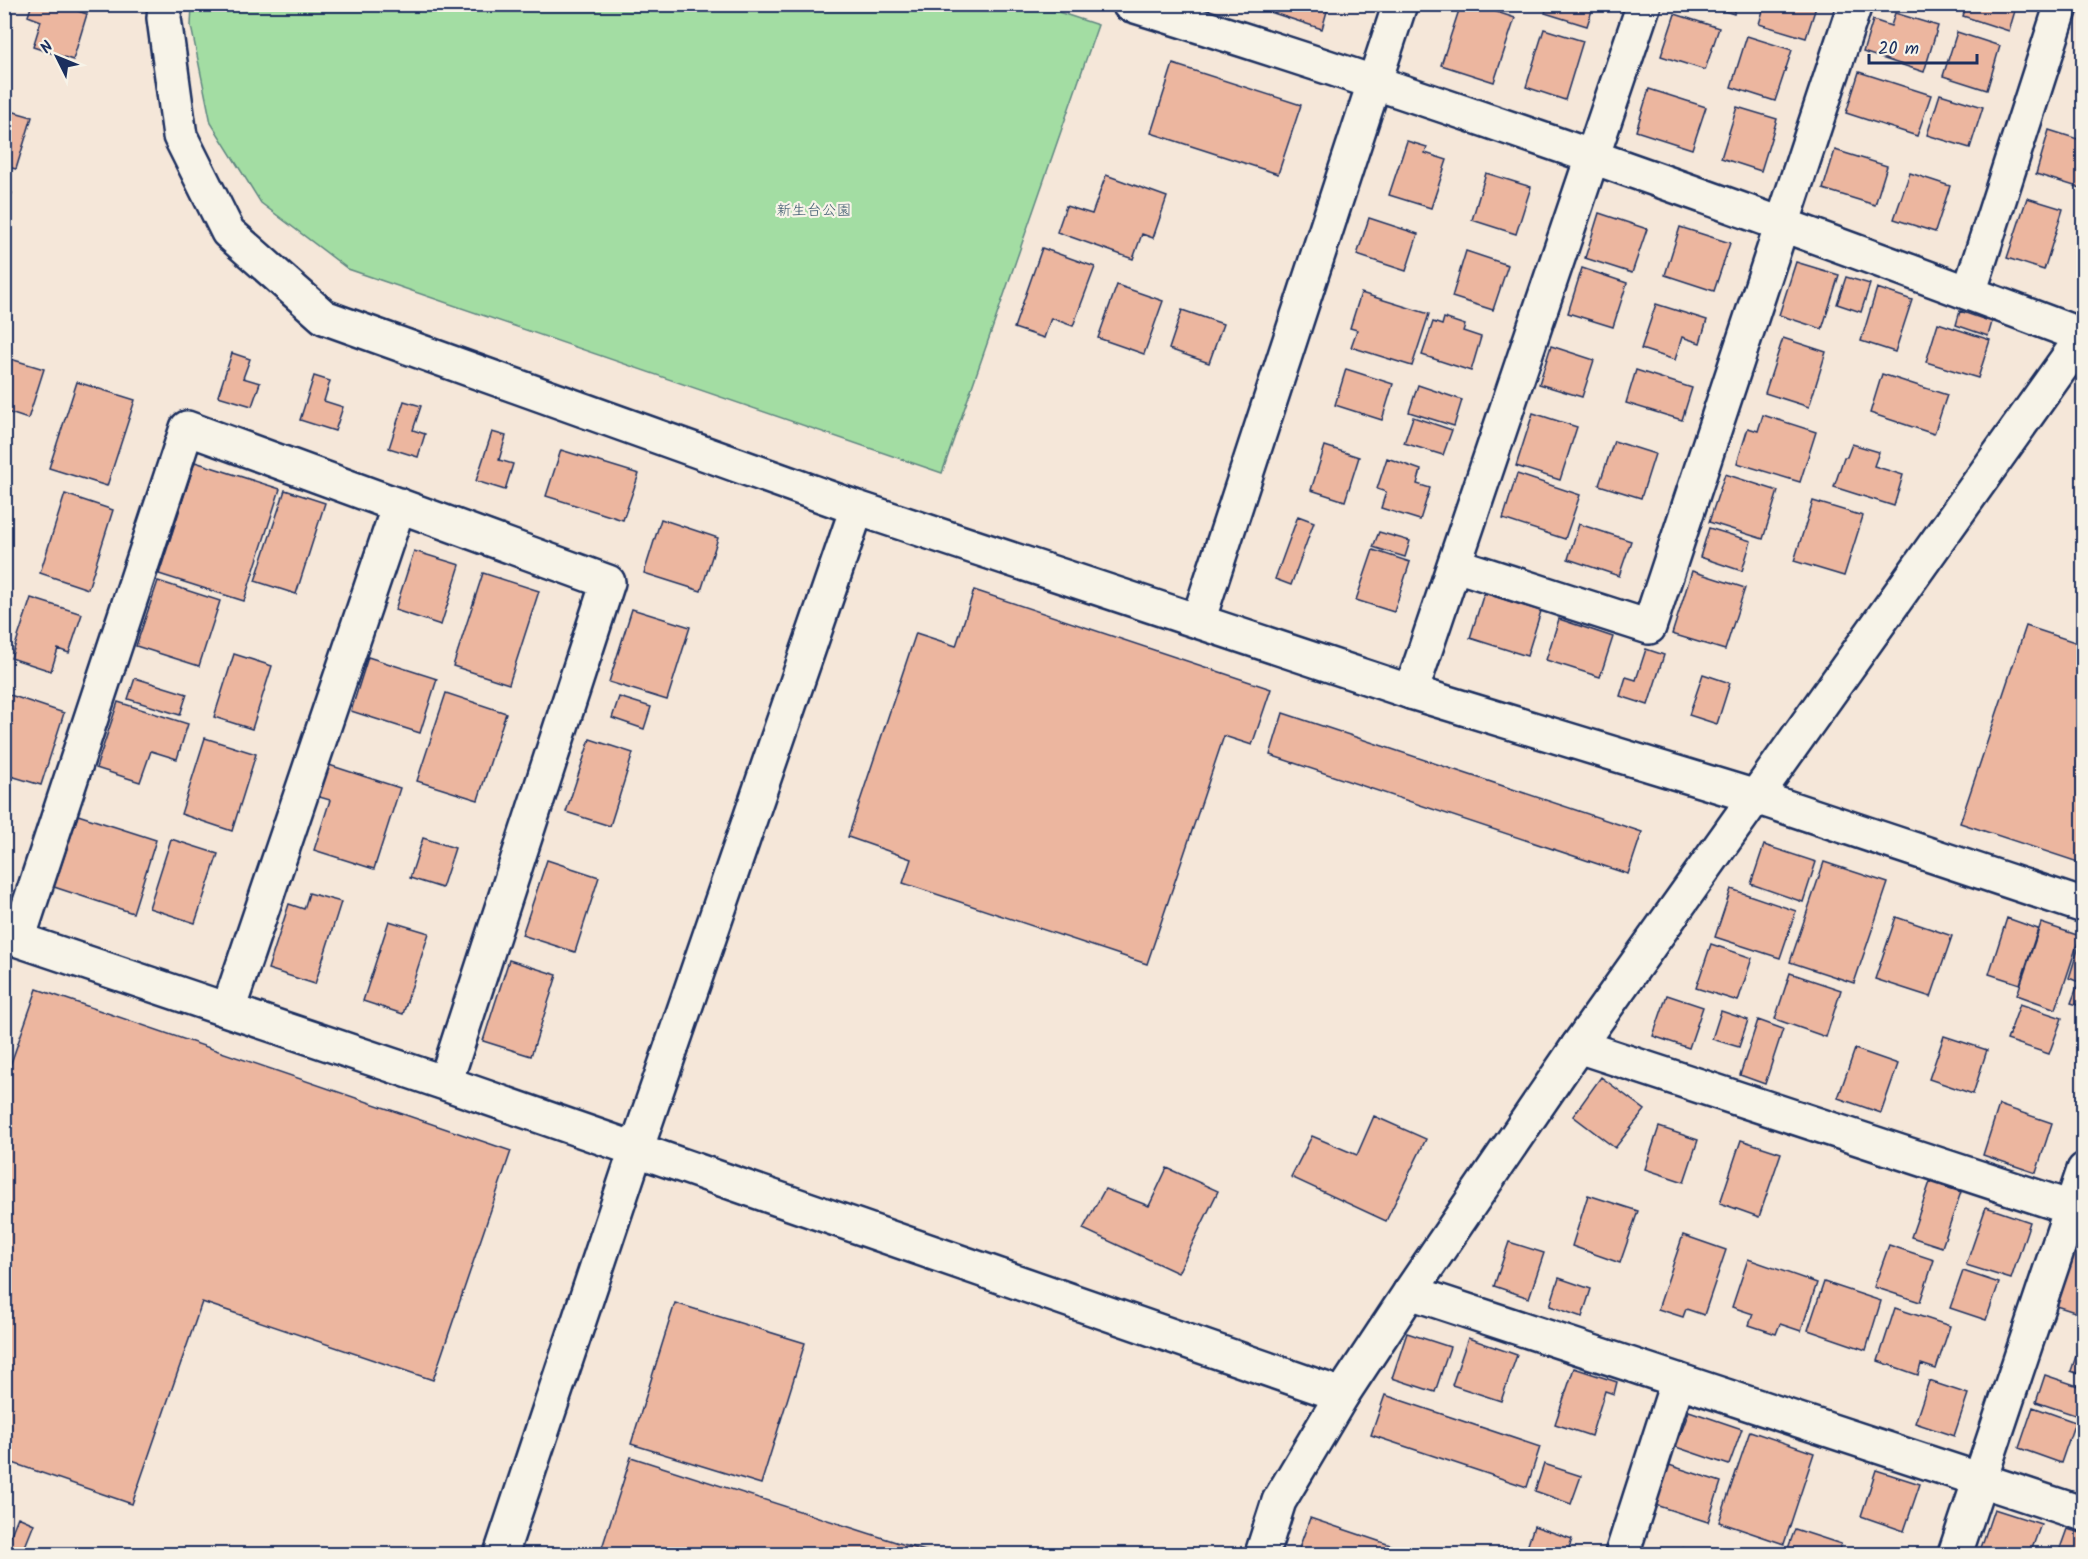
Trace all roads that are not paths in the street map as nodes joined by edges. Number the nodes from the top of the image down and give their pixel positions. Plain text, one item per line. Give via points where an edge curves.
1 (165, 4) edge
2 (1400, 4) edge
3 (1644, 4) edge
4 (1855, 4) edge
5 (2062, 4) edge
6 (1145, 7) edge
7 (1374, 84) junction
8 (1592, 156) junction
9 (1783, 224) junction
10 (1969, 293) junction
11 (2083, 335) edge
12 (399, 505) junction
13 (857, 508) junction
14 (1456, 565) junction
15 (1198, 621) junction
16 (1411, 692) junction
17 (1756, 797) junction
18 (2084, 906) edge
19 (11, 937) edge
20 (228, 1010) junction
21 (1578, 1046) junction
22 (445, 1083) junction
23 (636, 1150) junction
24 (2084, 1170) edge
25 (2071, 1208) junction
26 (1410, 1292) junction
27 (1678, 1380) junction
28 (1342, 1395) junction
29 (1980, 1480) junction
30 (2084, 1514) edge
31 (501, 1554) edge
32 (1262, 1554) edge
33 (1622, 1554) edge
34 (1955, 1554) edge

1 - 13 street via 180,136 228,232 324,317
2 - 7 street
3 - 8 street
4 - 9 street
5 - 10 street
6 - 7 street
7 - 8 street
7 - 15 street
8 - 9 street
8 - 14 street
9 - 10 street
9 - 14 street via 1649,627
10 - 11 street
11 - 17 street
12 - 19 street via 187,428
12 - 20 street
12 - 22 street via 608,582
13 - 15 street
13 - 23 street
14 - 16 street
15 - 16 street
16 - 17 street
17 - 18 street
17 - 21 street
19 - 20 street
20 - 22 street
21 - 25 street
21 - 26 street
22 - 23 street
23 - 28 street
23 - 31 street
24 - 25 street
25 - 29 street
26 - 27 street
26 - 28 street
27 - 29 street
27 - 33 street
28 - 32 street via 1279,1501
29 - 30 street
29 - 34 street

